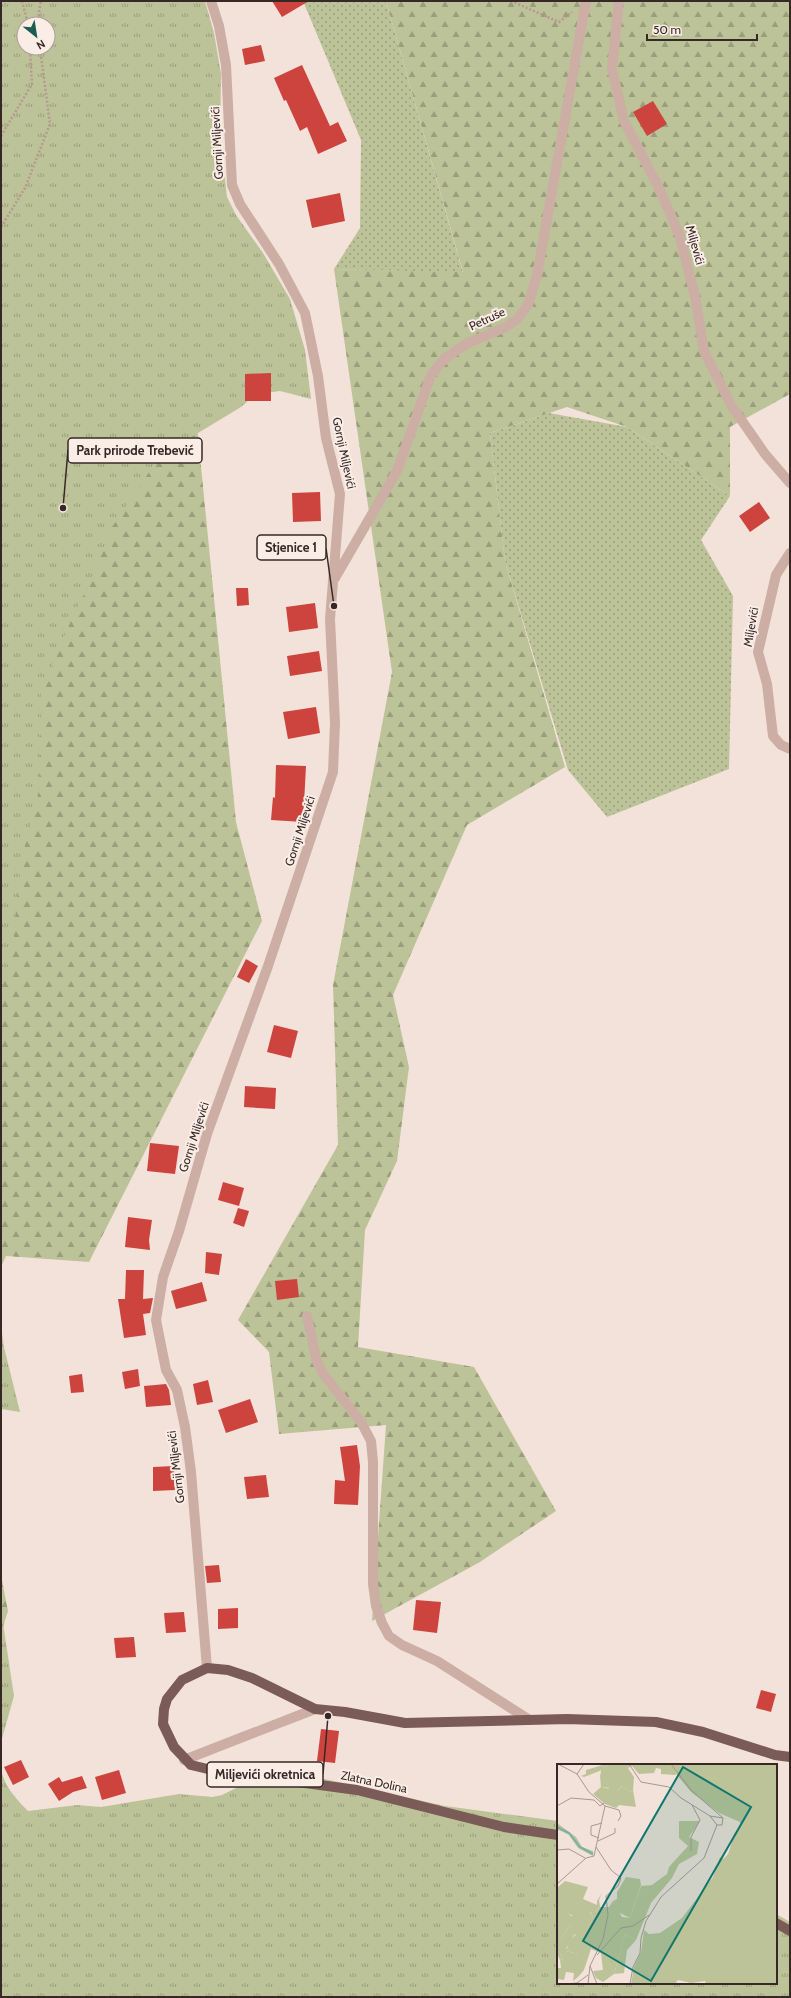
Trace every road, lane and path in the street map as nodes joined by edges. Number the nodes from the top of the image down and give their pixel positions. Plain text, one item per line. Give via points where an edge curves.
1 (22, 1) edge
2 (41, 1) edge
3 (211, 1) edge
4 (511, 1) edge
5 (586, 1) edge
6 (619, 1) edge
7 (574, 10) dead end
8 (26, 16) edge
9 (39, 16) edge
10 (30, 56) edge
11 (41, 56) edge
12 (1, 136) edge
13 (1, 227) edge
14 (790, 483) edge
15 (790, 554) edge
16 (333, 582) junction
17 (790, 749) edge
18 (307, 1316) dead end
19 (207, 1668) junction
20 (316, 1709) junction
21 (528, 1720) junction
22 (790, 1757) edge
23 (184, 1760) junction
24 (557, 1835) edge
25 (777, 1924) edge
26 (790, 1931) edge

1 - 8 path
2 - 9 path
3 - 16 street, Gornji Miljevići via 219,26 226,65 232,185 240,204 279,264 305,313 318,376 326,438 340,494
4 - 7 path via 559,22
5 - 16 street, Petruše via 537,275 528,305 517,319 506,327 468,343 445,358 431,375 397,471
6 - 14 street, Miljevići via 612,69 624,121 658,186 679,234 695,296 704,351 731,404 765,454
10 - 12 path via 32,84
11 - 13 path via 50,124 25,188
15 - 17 street, Miljevići via 776,575 758,652 767,684 773,736 781,746
16 - 19 street, Gornji Miljevići via 330,619 335,722 333,772 268,966 207,1134 163,1277 156,1320 166,1370 177,1390 185,1427
18 - 21 street via 317,1362 371,1441 373,1584 376,1606 389,1636 437,1661
19 - 20 main road via 228,1670 252,1678
19 - 23 main road via 182,1680 166,1699 163,1724 169,1739
20 - 21 main road via 405,1723
20 - 23 street
21 - 22 main road via 656,1722 703,1732 774,1755
23 - 24 main road, Zlatna Dolina via 191,1765 216,1771 357,1790 504,1827
25 - 26 main road

